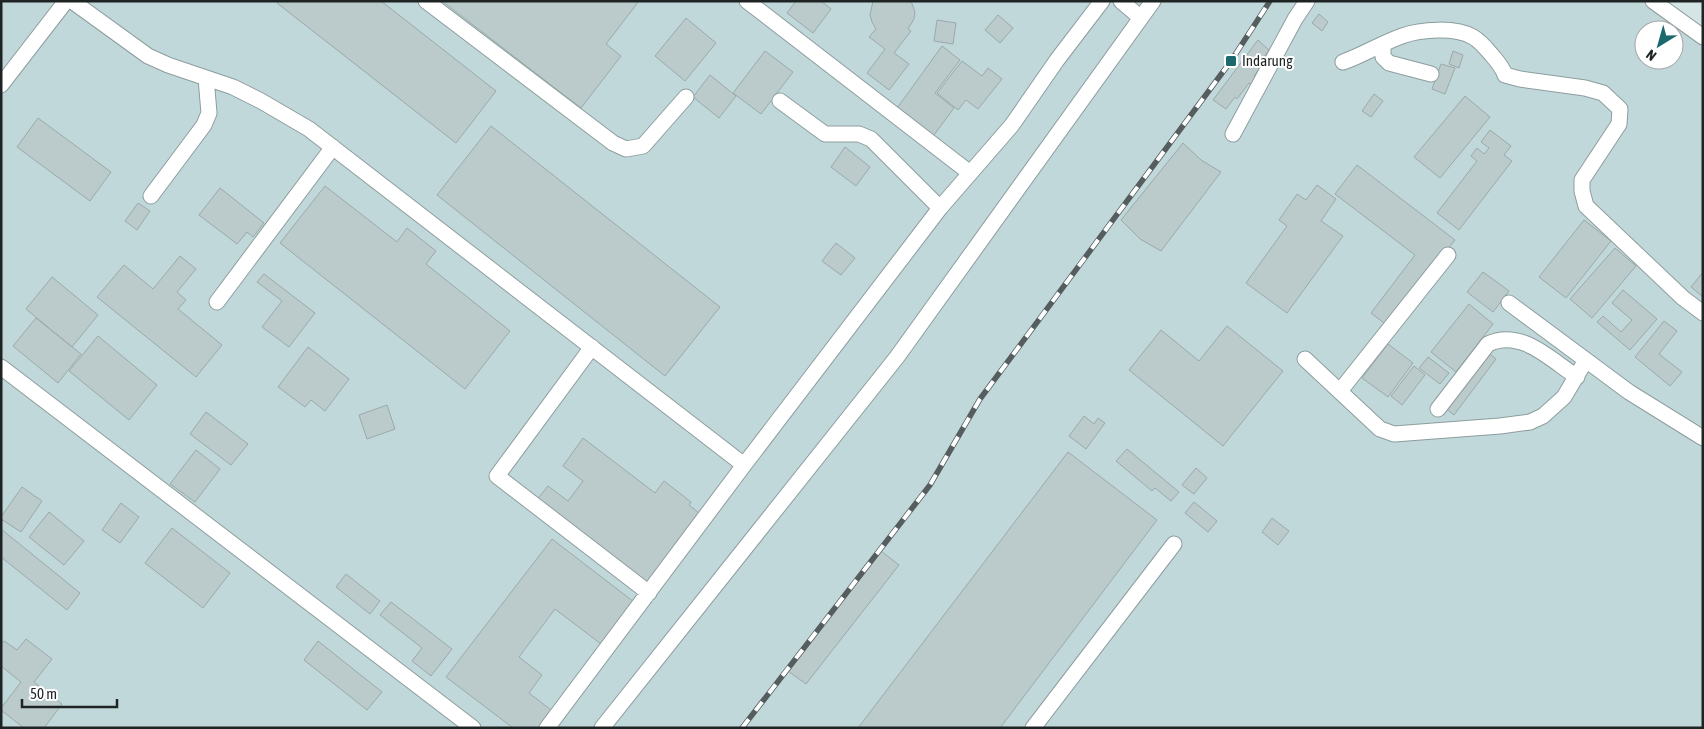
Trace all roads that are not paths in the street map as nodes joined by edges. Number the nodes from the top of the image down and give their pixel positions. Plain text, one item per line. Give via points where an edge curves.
1 (66, 1) edge
2 (72, 1) edge
3 (426, 1) edge
4 (747, 1) edge
5 (1102, 1) edge
6 (1121, 1) edge
7 (1153, 1) edge
8 (1307, 1) edge
9 (1653, 1) edge
10 (1671, 6) edge
11 (1141, 18) junction
12 (1703, 38) edge
13 (1383, 45) junction
14 (1343, 62) dead end
15 (1431, 74) dead end
16 (206, 78) junction
17 (1, 86) edge
18 (686, 97) dead end
19 (780, 101) dead end
20 (1233, 134) dead end
21 (333, 147) junction
22 (970, 173) junction
23 (151, 196) dead end
24 (940, 208) junction
25 (1448, 255) dead end
26 (217, 302) dead end
27 (1508, 303) dead end
28 (1703, 313) edge
29 (592, 347) junction
30 (1305, 359) dead end
31 (1586, 360) junction
32 (1, 367) edge
33 (1577, 377) junction
34 (1340, 391) junction
35 (1438, 409) dead end
36 (1703, 438) edge
37 (744, 465) junction
38 (1174, 544) dead end
39 (649, 593) junction
40 (473, 728) edge
41 (547, 728) edge
42 (602, 728) edge
43 (1033, 728) edge

1 - 17 street
2 - 16 street via 148,56
3 - 18 street via 613,143 626,149 642,146
4 - 22 street
5 - 22 street via 1012,125
6 - 11 street
7 - 11 street
8 - 20 street
9 - 10 street
10 - 12 street
11 - 42 street via 897,357
13 - 14 street
13 - 15 street via 1383,57 1389,63
13 - 28 street via 1403,35 1429,30 1460,31 1485,46 1505,75 1585,88 1603,93 1612,100 1620,109 1619,124 1582,180 1586,206
16 - 21 street via 261,101
16 - 23 street via 209,113 204,125
19 - 24 street via 825,134 860,134 871,139
21 - 26 street
21 - 29 street
22 - 24 street
24 - 37 street
25 - 34 street
27 - 31 street
29 - 37 street
29 - 39 street via 496,476
30 - 34 street
31 - 33 street
31 - 36 street via 1629,392
32 - 40 street
33 - 34 street via 1564,398 1544,416 1530,422 1394,434 1380,429
33 - 35 street via 1530,345 1508,338 1498,339 1488,344
37 - 39 street
38 - 43 street
39 - 41 street

